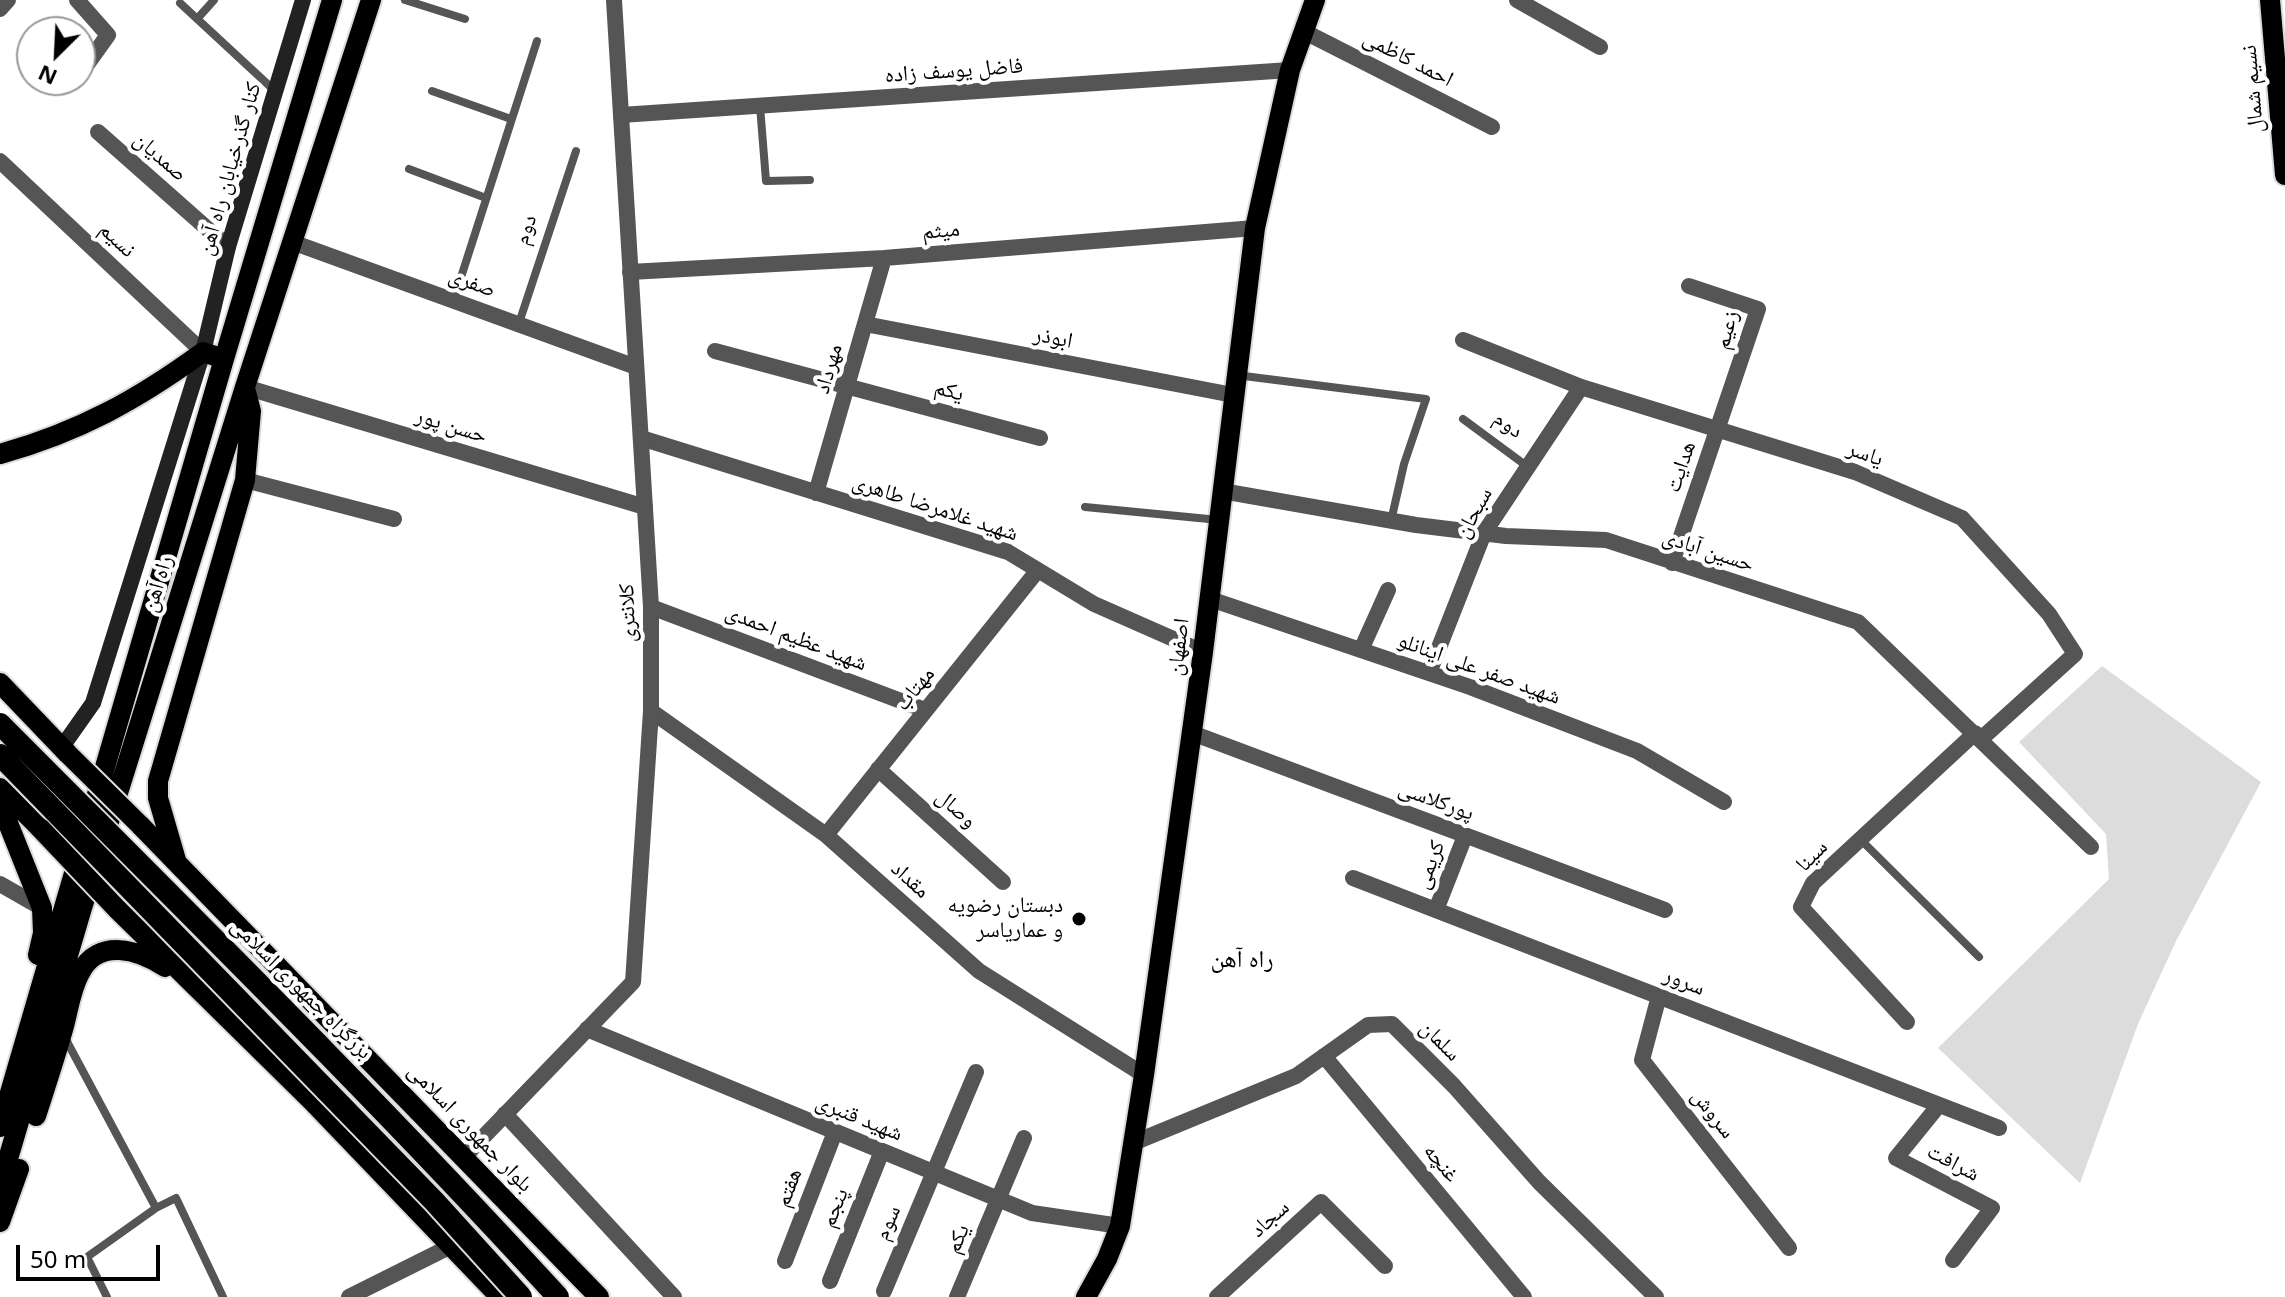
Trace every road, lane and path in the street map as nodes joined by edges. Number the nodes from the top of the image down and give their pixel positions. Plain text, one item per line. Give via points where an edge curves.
1 (77, 0) edge
2 (214, 0) edge
3 (303, 0) edge
4 (332, 0) edge
5 (371, 0) edge
6 (405, 0) edge
7 (614, 0) edge
8 (1315, 0) edge
9 (1517, 0) edge
10 (2270, 0) edge
11 (180, 3) dead end
12 (91, 16) edge
13 (197, 19) junction
14 (465, 19) dead end
15 (96, 21) edge
16 (1303, 31) junction
17 (537, 41) dead end
18 (1600, 47) dead end
19 (96, 52) edge
20 (1290, 70) junction
21 (432, 91) dead end
22 (275, 92) junction
23 (760, 106) junction
24 (621, 115) junction
25 (511, 119) junction
26 (1492, 127) dead end
27 (98, 132) dead end
28 (576, 151) dead end
29 (0, 161) edge
30 (409, 169) dead end
31 (2285, 175) edge
32 (810, 180) dead end
33 (486, 198) junction
34 (1255, 228) junction
35 (292, 242) junction
36 (228, 247) junction
37 (884, 258) junction
38 (630, 272) junction
39 (1689, 286) dead end
40 (454, 299) junction
41 (519, 323) junction
42 (865, 324) junction
43 (1463, 340) dead end
44 (715, 351) dead end
45 (203, 352) junction
46 (224, 359) junction
47 (636, 367) junction
48 (1234, 385) junction
49 (245, 387) junction
50 (846, 387) junction
51 (1581, 387) junction
52 (1463, 419) dead end
53 (1717, 431) junction
54 (641, 438) junction
55 (1040, 438) dead end
56 (0, 454) edge
57 (1528, 467) junction
58 (245, 480) junction
59 (1222, 491) junction
60 (816, 493) junction
61 (645, 507) junction
62 (1085, 507) dead end
63 (394, 519) dead end
64 (1219, 520) junction
65 (1391, 521) junction
66 (1484, 533) junction
67 (1672, 563) junction
68 (1038, 570) junction
69 (1388, 590) dead end
70 (1210, 599) junction
71 (651, 607) junction
72 (1361, 650) junction
73 (1203, 652) junction
74 (1429, 673) junction
75 (0, 683) edge
76 (925, 710) junction
77 (651, 711) junction
78 (0, 724) edge
79 (1192, 733) junction
80 (1978, 736) junction
81 (65, 750) junction
82 (0, 755) edge
83 (878, 769) junction
84 (0, 788) edge
85 (1724, 802) dead end
86 (0, 803) edge
87 (826, 835) junction
88 (1465, 836) junction
89 (1860, 839) junction
90 (2091, 847) dead end
91 (177, 864) junction
92 (1353, 878) dead end
93 (1003, 882) dead end
94 (0, 884) edge
95 (42, 908) junction
96 (1436, 910) junction
97 (1665, 910) dead end
98 (1979, 957) dead end
99 (1659, 996) junction
100 (212, 1001) junction
101 (1907, 1022) dead end
102 (587, 1029) junction
103 (62, 1033) junction
104 (1324, 1056) junction
105 (976, 1072) dead end
106 (1144, 1075) junction
107 (0, 1087) edge
108 (1939, 1105) junction
109 (505, 1114) junction
110 (0, 1127) edge
111 (1999, 1128) dead end
112 (835, 1132) junction
113 (1024, 1138) dead end
114 (1133, 1143) junction
115 (882, 1151) junction
116 (464, 1157) junction
117 (933, 1172) junction
118 (0, 1186) edge
119 (999, 1199) junction
120 (156, 1208) junction
121 (0, 1222) edge
122 (1120, 1226) junction
123 (451, 1246) junction
124 (1789, 1248) dead end
125 (1953, 1260) dead end
126 (785, 1261) dead end
127 (1385, 1266) dead end
128 (830, 1281) dead end
129 (884, 1291) dead end
130 (1224, 1295) edge
131 (1519, 1295) edge
132 (598, 1296) edge
133 (107, 1297) edge
134 (223, 1297) edge
135 (349, 1297) edge
136 (500, 1297) edge
137 (521, 1297) edge
138 (558, 1297) edge
139 (674, 1297) edge
140 (957, 1297) edge
141 (1086, 1297) edge
142 (1656, 1297) edge

1 - 12 street
2 - 13 lane
3 - 22 main road, کنار گذرخیابان راه آهن
4 - 46 main road, راه آهن
5 - 35 main road, راه آهن
6 - 14 lane
7 - 24 street, کلانتری
8 - 16 main road, اصفهان
9 - 18 street
10 - 31 main road, نسیم شمال
11 - 13 lane
13 - 22 lane
15 - 19 street via 108,35
16 - 20 main road, اصفهان
16 - 26 street, احمد کاظمی
17 - 25 lane
20 - 23 street, فاضل یوسف زاده
20 - 34 main road, اصفهان
21 - 25 lane
22 - 36 main road, کنار گذرخیابان راه آهن
23 - 24 street, فاضل یوسف زاده
23 - 32 lane via 766,181
24 - 38 street, کلانتری
25 - 33 lane
27 - 36 street, صمدیان
28 - 41 lane, دوم
29 - 45 street, نسیم
30 - 33 lane
33 - 40 lane
34 - 37 street, میثم
34 - 48 main road, اصفهان
35 - 40 street, صفری
35 - 49 main road, راه آهن
36 - 45 main road, کنار گذرخیابان راه آهن
37 - 38 street, میثم
37 - 42 street, مهرداد
38 - 47 street, کلانتری
39 - 53 street, زعیم via 1758,309
40 - 41 street, صفری
41 - 47 street, صفری
42 - 48 street, ابوذر
42 - 50 street, مهرداد
43 - 51 street, یاسر
44 - 50 street
45 - 46 main road
45 - 56 main road via 151,390 94,420
45 - 81 main road, کنار گذرخیابان راه آهن via 93,703
46 - 110 main road, راه آهن
47 - 54 street, کلانتری
48 - 59 main road, اصفهان
48 - 65 lane via 1426,399
49 - 58 main road via 251,411
49 - 61 street, حسن پور
49 - 118 main road, راه آهن
50 - 55 street, یکم
50 - 60 street, مهرداد
51 - 53 street, یاسر
51 - 57 street, سبحان
52 - 57 lane, دوم
53 - 67 street, هدایت
53 - 80 street, یاسر via 1855,472 1962,518 2049,614 2075,654
54 - 60 street, شهید غلامرضا طاهری
54 - 61 street, کلانتری
57 - 66 street, سبحان
58 - 63 street
58 - 91 main road via 158,781
59 - 64 main road, اصفهان
59 - 65 street, حسین آبادی
60 - 68 street, شهید غلامرضا طاهری via 1008,552
61 - 71 street, کلانتری
62 - 64 lane
64 - 70 main road, اصفهان
65 - 66 street, حسین آبادی
66 - 67 street, حسین آبادی via 1606,540
66 - 74 street, سبحان
67 - 80 street, حسین آبادی via 1858,622
68 - 73 street, شهید غلامرضا طاهری via 1094,604
68 - 76 street, مهتاب
69 - 72 street
70 - 72 street, شهید صفر علی اینانلو
70 - 73 main road, اصفهان
71 - 76 street, شهید عظیم احمدی
71 - 77 street, کلانتری
72 - 74 street, شهید صفر علی اینانلو
73 - 79 main road, اصفهان
74 - 85 street, شهید صفر علی اینانلو via 1637,751
75 - 81 main road, بلوار جمهوری اسلامی
76 - 83 street, مهتاب
77 - 87 street, مقداد
77 - 102 street, کلانتری via 633,982
78 - 138 highway, بزرگراه جمهوری اسلامی, bridge via 290,1014
79 - 88 street, پورکلاسی
79 - 106 main road, اصفهان
80 - 89 street, سینا
80 - 90 street, حسین آبادی
81 - 91 main road, بلوار جمهوری اسلامی, bridge
82 - 137 highway, bridge
83 - 87 street, مهتاب
83 - 93 street, وصال
84 - 100 main road, bridge
86 - 95 main road
87 - 106 street, مقداد via 979,971
88 - 96 street, کریمی
88 - 97 street, پورکلاسی
89 - 98 lane
89 - 101 street, سینا via 1813,883 1801,907
91 - 116 main road, بلوار جمهوری اسلامی
92 - 96 street, سرور
94 - 95 street
95 - 107 main road via 36,965
96 - 99 street, سرور
99 - 108 street, سرور
99 - 124 street, سروش via 1642,1060
100 - 103 main road via 143,954 110,951 95,956 79,974
100 - 123 main road
102 - 109 street, کلانتری
102 - 112 street, شهید قنبری
103 - 120 lane
103 - 121 main road
104 - 114 street, سلمان via 1296,1076
104 - 131 street, غنچه
104 - 142 street, سلمان via 1368,1025 1392,1024 1539,1182
105 - 117 street, سوم
106 - 114 main road, اصفهان
108 - 111 street, سرور
108 - 125 street, شرافت via 1896,1158 1992,1208
109 - 116 street, کلانتری
109 - 139 street
112 - 115 street, شهید قنبری
112 - 126 street, هفتم
113 - 119 street
114 - 122 main road, اصفهان
115 - 117 street, شهید قنبری
115 - 128 street, پنجم
116 - 132 main road, بلوار جمهوری اسلامی
117 - 119 street, شهید قنبری
117 - 129 street, سوم
119 - 122 street, شهید قنبری via 1032,1213
119 - 140 street, یکم
120 - 133 lane via 87,1257
120 - 134 lane via 176,1198
122 - 141 main road, اصفهان
123 - 135 street
123 - 136 main road
127 - 130 street, سجاد via 1321,1202

